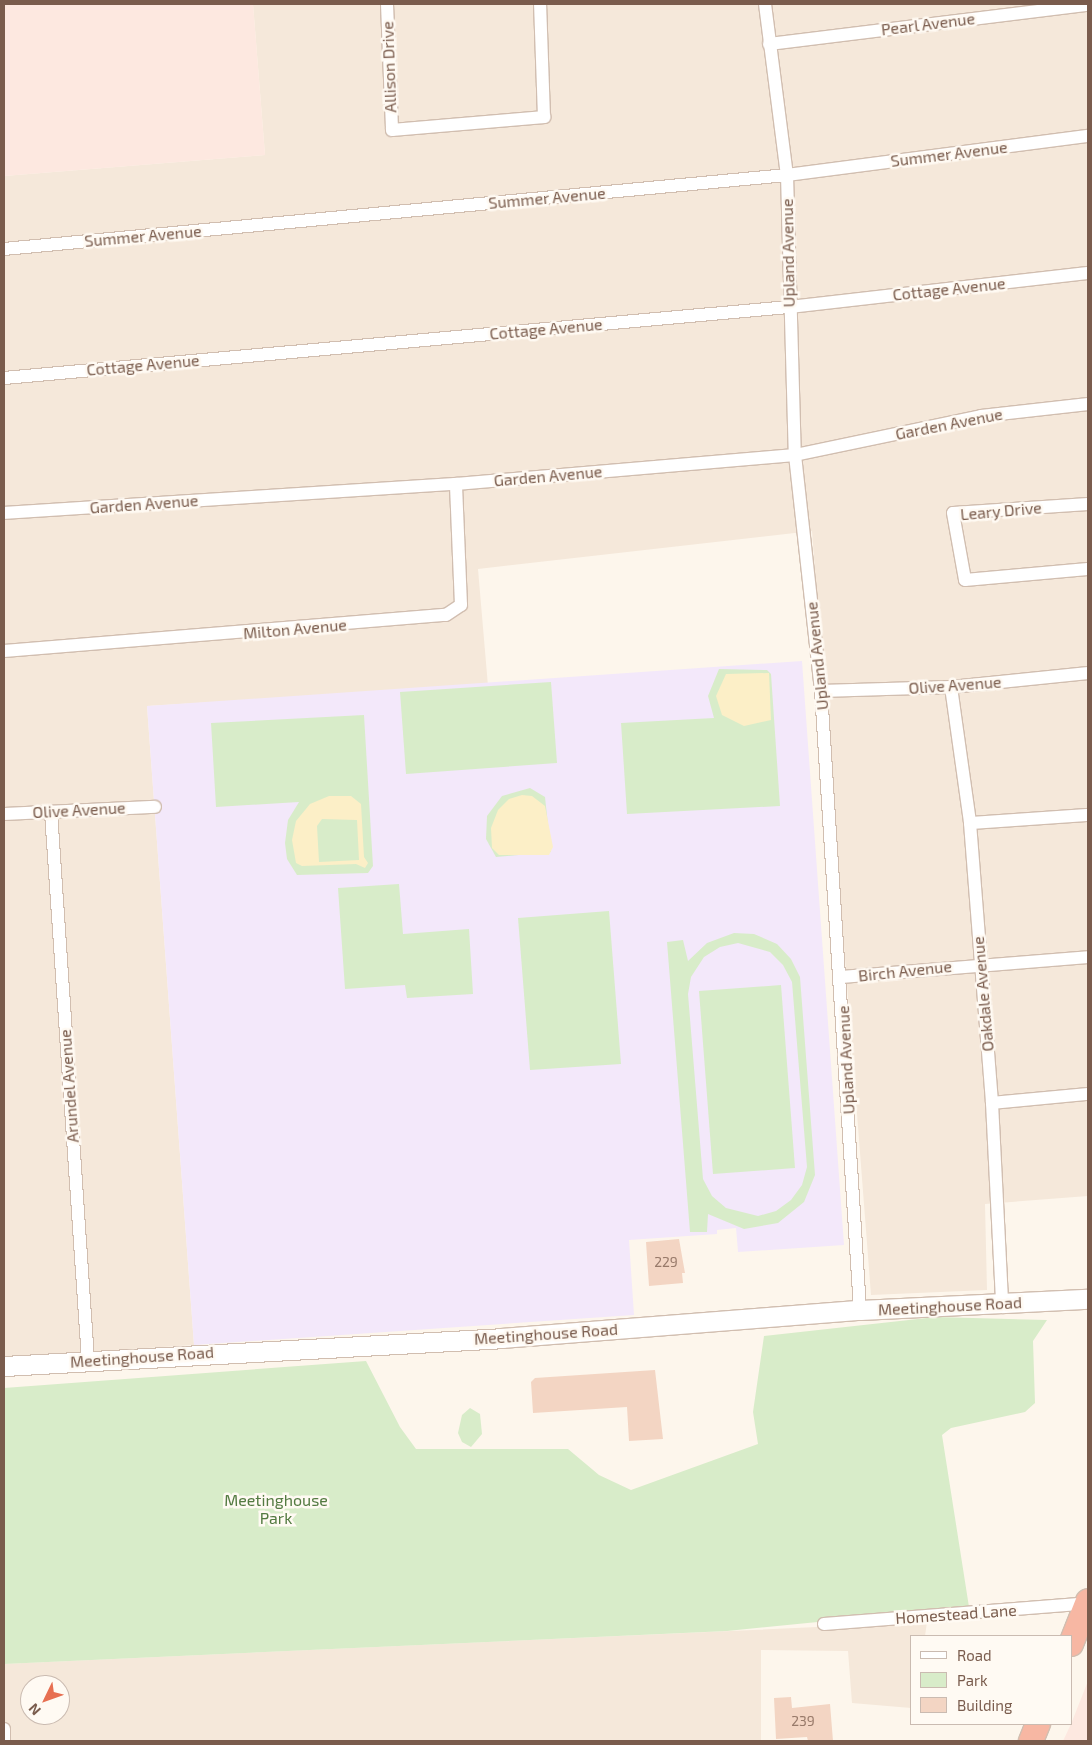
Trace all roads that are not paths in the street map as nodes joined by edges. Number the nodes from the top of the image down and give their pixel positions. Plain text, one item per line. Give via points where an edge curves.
1 (387, 4) edge
2 (540, 4) edge
3 (766, 4) edge
4 (1088, 5) edge
5 (769, 44) junction
6 (1088, 136) edge
7 (787, 175) junction
8 (4, 249) edge
9 (1088, 273) edge
10 (789, 307) junction
11 (4, 378) edge
12 (1088, 404) edge
13 (795, 455) junction
14 (456, 484) junction
15 (1088, 504) edge
16 (4, 514) edge
17 (1088, 569) edge
18 (4, 651) edge
19 (1088, 673) edge
20 (951, 687) junction
21 (821, 691) junction
22 (155, 807) dead end
23 (51, 812) junction
24 (4, 814) edge
25 (1088, 815) edge
26 (970, 823) junction
27 (1088, 957) edge
28 (981, 963) junction
29 (841, 977) junction
30 (1088, 1094) edge
31 (992, 1103) junction
32 (1088, 1299) edge
33 (1002, 1302) junction
34 (860, 1310) junction
35 (88, 1361) junction
36 (4, 1366) edge
37 (1088, 1603) edge
38 (824, 1624) dead end
39 (1072, 1642) edge
40 (1038, 1725) edge
41 (4, 1729) edge
42 (4, 1741) edge
43 (1031, 1741) edge

1 - 2 street, Allison Drive via 392,130 544,116
3 - 5 street, Upland Avenue
4 - 5 street, Pearl Avenue
5 - 7 street, Upland Avenue
6 - 7 street, Summer Avenue
7 - 8 street, Summer Avenue
7 - 10 street, Upland Avenue
9 - 10 street, Cottage Avenue
10 - 11 street, Cottage Avenue
10 - 13 street, Upland Avenue
12 - 13 street, Garden Avenue via 981,416
13 - 14 street, Garden Avenue
13 - 21 street, Upland Avenue
14 - 16 street, Garden Avenue
14 - 18 street, Milton Avenue via 461,606 446,615
15 - 17 street, Leary Drive via 953,512 965,580
19 - 20 street, Olive Avenue
20 - 21 street, Olive Avenue
20 - 26 street, Oakdale Avenue
21 - 29 street, Upland Avenue
22 - 23 street, Olive Avenue
23 - 24 street, Olive Avenue
23 - 35 street, Arundel Avenue
25 - 26 street
26 - 28 street, Oakdale Avenue
27 - 28 street, Birch Avenue
28 - 29 street, Birch Avenue
28 - 31 street, Oakdale Avenue
29 - 34 street, Upland Avenue
30 - 31 street
31 - 33 street, Oakdale Avenue
32 - 33 street, Meetinghouse Road
33 - 34 street, Meetinghouse Road
34 - 35 street, Meetinghouse Road via 501,1338
35 - 36 street, Meetinghouse Road
37 - 38 street, Homestead Lane
37 - 39 highway
40 - 43 highway
41 - 42 street

